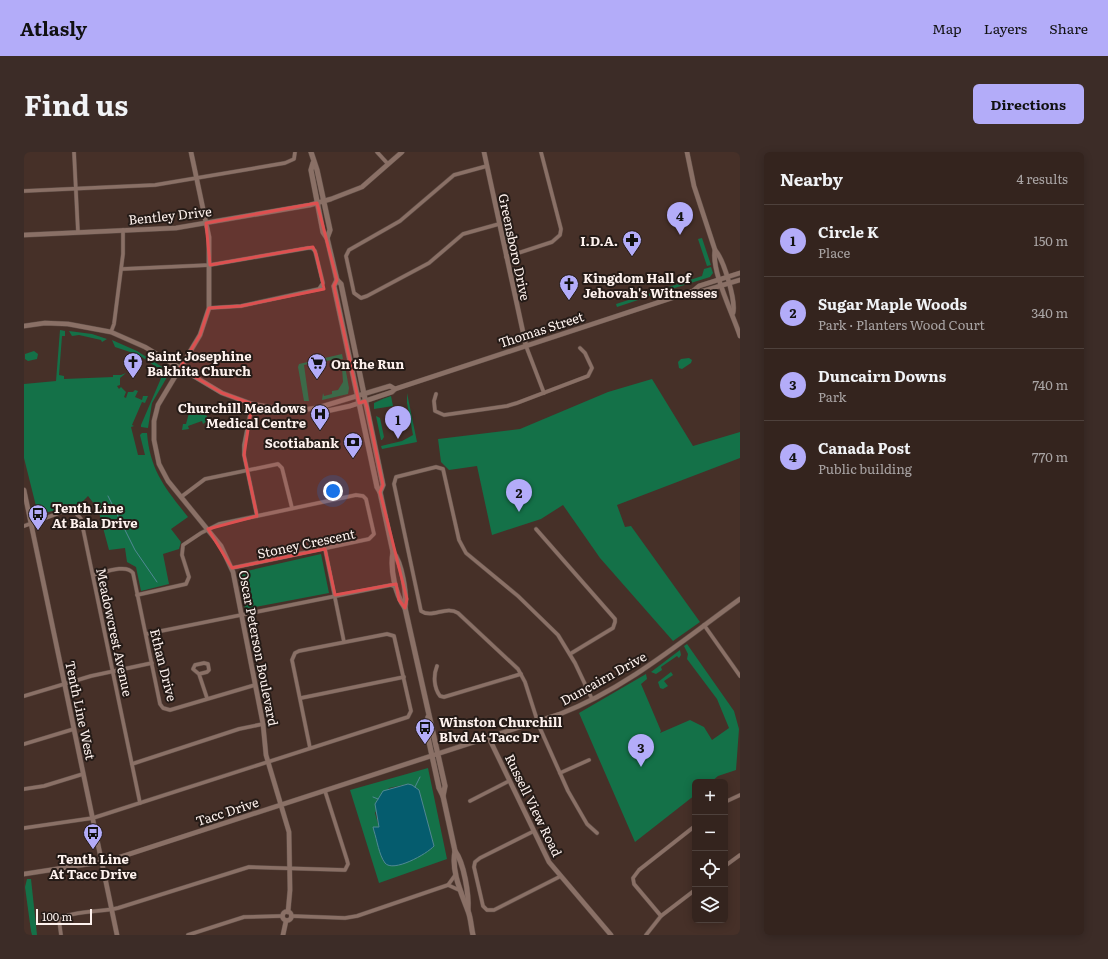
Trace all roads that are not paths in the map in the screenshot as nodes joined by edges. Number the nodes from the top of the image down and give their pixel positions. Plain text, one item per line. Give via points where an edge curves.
1 (74, 152) edge
2 (191, 152) edge
3 (295, 152) edge
4 (311, 152) edge
5 (378, 152) edge
6 (402, 152) edge
7 (484, 152) edge
8 (541, 152) edge
9 (687, 152) edge
10 (313, 163) junction
11 (388, 164) junction
12 (487, 166) junction
13 (198, 179) junction
14 (76, 189) junction
15 (24, 191) edge
16 (324, 201) junction
17 (318, 203) junction
18 (206, 223) junction
19 (499, 224) junction
20 (123, 230) junction
21 (78, 232) junction
22 (24, 235) edge
23 (327, 238) junction
24 (715, 250) junction
25 (506, 256) junction
26 (210, 265) junction
27 (122, 270) junction
28 (740, 273) edge
29 (726, 277) junction
30 (720, 279) junction
31 (337, 280) junction
32 (740, 280) edge
33 (728, 284) junction
34 (722, 286) junction
35 (693, 291) junction
36 (209, 308) junction
37 (733, 313) junction
38 (24, 326) edge
39 (111, 332) junction
40 (740, 336) edge
41 (526, 346) junction
42 (580, 348) dead end
43 (180, 368) junction
44 (395, 389) junction
45 (364, 394) junction
46 (436, 394) dead end
47 (544, 394) junction
48 (358, 397) junction
49 (365, 401) junction
50 (359, 403) junction
51 (252, 404) junction
52 (324, 407) junction
53 (247, 470) junction
54 (24, 490) edge
55 (380, 492) junction
56 (180, 497) junction
57 (292, 508) junction
58 (257, 516) junction
59 (31, 524) junction
60 (24, 526) edge
61 (536, 529) dead end
62 (208, 530) junction
63 (325, 549) junction
64 (393, 552) junction
65 (232, 568) junction
66 (93, 575) junction
67 (395, 578) junction
68 (391, 585) junction
69 (397, 588) junction
70 (137, 595) junction
71 (335, 595) junction
72 (740, 599) edge
73 (405, 608) junction
74 (241, 615) junction
75 (704, 625) junction
76 (146, 634) junction
77 (344, 642) junction
78 (570, 654) junction
79 (152, 663) junction
80 (437, 666) dead end
81 (113, 671) junction
82 (199, 674) dead end
83 (521, 674) junction
84 (740, 676) edge
85 (404, 677) junction
86 (64, 683) junction
87 (255, 685) junction
88 (24, 696) edge
89 (207, 698) junction
90 (301, 698) junction
91 (592, 699) junction
92 (428, 714) junction
93 (537, 721) junction
94 (263, 724) junction
95 (74, 729) junction
96 (488, 736) junction
97 (24, 744) edge
98 (310, 748) junction
99 (438, 752) junction
100 (432, 754) junction
101 (589, 760) dead end
102 (268, 762) junction
103 (132, 764) junction
104 (560, 773) junction
105 (83, 774) junction
106 (509, 781) junction
107 (24, 789) edge
108 (325, 791) junction
109 (740, 795) edge
110 (443, 796) junction
111 (470, 801) dead end
112 (728, 801) edge
113 (140, 803) junction
114 (282, 806) junction
115 (93, 818) junction
116 (24, 828) edge
117 (692, 828) edge
118 (534, 831) junction
119 (597, 833) dead end
120 (455, 851) junction
121 (740, 854) edge
122 (102, 862) junction
123 (728, 864) edge
124 (290, 869) junction
125 (456, 873) junction
126 (24, 874) edge
127 (561, 876) junction
128 (448, 885) junction
129 (460, 890) junction
130 (692, 892) edge
131 (112, 910) junction
132 (468, 910) junction
133 (288, 912) junction
134 (282, 916) junction
135 (291, 916) junction
136 (661, 916) junction
137 (286, 921) junction
138 (61, 935) edge
139 (117, 935) edge
140 (188, 935) edge
141 (283, 935) edge
142 (473, 935) edge
143 (611, 935) edge
144 (646, 935) edge

1 - 14 street
2 - 13 street, Oscar Peterson Boulevard
3 - 13 street via 291,161
4 - 10 main road
5 - 11 street
6 - 11 street, Bentley Drive
7 - 12 street, Greensboro Drive
8 - 25 street via 561,229 560,235 552,242
9 - 24 street via 692,180
10 - 16 main road
10 - 17 main road via 311,170
11 - 16 street, Bentley Drive via 362,187
12 - 19 street, Greensboro Drive
12 - 19 street via 454,175 400,221 349,250 346,256 354,293 361,298 367,296 429,263 463,234
13 - 14 street via 147,186
13 - 18 street, Oscar Peterson Boulevard
14 - 15 street
14 - 21 street
16 - 17 street, Bentley Drive
16 - 23 main road via 330,230
17 - 18 street, Bentley Drive
17 - 23 main road
18 - 20 street, Bentley Drive via 176,228
18 - 26 street, Oscar Peterson Boulevard
19 - 25 street, Greensboro Drive
20 - 21 street, Bentley Drive
20 - 27 street
21 - 22 street, Bentley Drive
23 - 31 main road
24 - 29 street
24 - 30 street via 713,258
25 - 41 street, Greensboro Drive
26 - 27 street
26 - 36 street, Oscar Peterson Boulevard
26 - 36 street via 311,248 316,254 323,283 317,290 240,306
27 - 39 street
28 - 29 street, Thomas Street
29 - 30 street, Thomas Street
29 - 33 street
30 - 34 street
30 - 35 street, Thomas Street via 699,286
31 - 45 main road via 341,284
31 - 48 main road via 334,286
32 - 33 street, Thomas Street
33 - 34 street, Thomas Street
33 - 37 street via 735,306
34 - 35 street, Thomas Street via 700,292
34 - 37 street via 728,307
35 - 41 street, Thomas Street
36 - 43 street, Oscar Peterson Boulevard via 200,335
37 - 40 street
38 - 39 street, Thomas Street via 45,323 68,324
39 - 43 street, Thomas Street via 139,344
41 - 44 street, Thomas Street
41 - 47 street
42 - 47 street via 585,352 592,368 591,372 585,378
43 - 51 street, Thomas Street via 222,393
43 - 56 street, Oscar Peterson Boulevard via 158,405 153,433 159,464
44 - 45 street, Thomas Street via 390,386
44 - 49 street, Thomas Street
45 - 48 street, Thomas Street
45 - 49 main road
46 - 47 street via 435,411 444,415 507,406
48 - 50 main road
48 - 52 street, Thomas Street via 327,404
49 - 50 street, Thomas Street
49 - 55 main road via 383,485
50 - 52 street, Thomas Street via 327,410
50 - 55 main road
51 - 52 street, Thomas Street via 301,410
51 - 53 street via 244,445
53 - 56 street via 205,479
53 - 57 street via 274,464 280,466
53 - 58 street
54 - 59 street, Tenth Line West
55 - 64 main road
56 - 62 street, Oscar Peterson Boulevard
57 - 58 street, Stoney Crescent
57 - 63 street, Stoney Crescent via 356,495 365,497 374,532 372,538
58 - 62 street, Stoney Crescent via 224,523
59 - 60 street, Meadowcrest Avenue
59 - 66 street, Meadowcrest Avenue via 66,510 75,512 82,522
59 - 86 street, Tenth Line West
61 - 78 street via 615,622 613,628
62 - 65 street, Oscar Peterson Boulevard via 221,546
62 - 70 street, Stoney Crescent via 186,542 182,548 189,578 186,584
63 - 65 street, Stoney Crescent
63 - 71 street
64 - 67 main road via 391,561
64 - 73 main road via 398,558 406,599
65 - 74 street, Oscar Peterson Boulevard
66 - 70 street, Ethan Drive via 128,569 133,573
66 - 81 street, Meadowcrest Avenue
67 - 68 street
67 - 69 main road
68 - 69 street
68 - 71 street
69 - 73 main road via 399,600
70 - 76 street, Ethan Drive
71 - 74 street
71 - 77 street
72 - 75 street, Duncairn Drive
73 - 92 main road
74 - 76 street
74 - 87 street, Oscar Peterson Boulevard
75 - 84 street
75 - 91 street, Duncairn Drive via 644,669
76 - 79 street, Ethan Drive
77 - 85 street via 387,634 394,636
77 - 90 street via 295,653 292,660
78 - 83 street via 554,630 515,593 466,553 457,533 443,469 436,467 396,477 394,484 421,611 426,614 450,609 458,613
78 - 91 street
79 - 81 street
79 - 89 street, Ethan Drive via 160,704 165,710
80 - 83 street via 437,692 444,697
81 - 86 street
81 - 103 street, Meadowcrest Avenue
82 - 89 street
83 - 93 street
85 - 90 street
85 - 98 street via 411,711 408,717
86 - 88 street
86 - 95 street, Tenth Line West
87 - 89 street, Ethan Drive
87 - 94 street, Oscar Peterson Boulevard
90 - 98 street
91 - 93 street, Duncairn Drive via 572,710
92 - 99 main road
92 - 100 main road via 426,728
93 - 96 street, Duncairn Drive
93 - 104 street
94 - 102 street, Oscar Peterson Boulevard
94 - 103 street via 239,729
95 - 97 street
95 - 105 street, Tenth Line West
96 - 99 street, Duncairn Drive
96 - 106 street, Russell View Road
98 - 102 street
99 - 100 street, Duncairn Drive
99 - 110 main road via 445,786
100 - 108 street, Tacc Drive
100 - 110 main road
101 - 104 street
102 - 113 street
102 - 114 street, Oscar Peterson Boulevard
103 - 113 street, Meadowcrest Avenue
104 - 119 street via 587,824
105 - 107 street via 44,786
105 - 115 street, Tenth Line West
106 - 111 street
106 - 118 street, Russell View Road
108 - 114 street, Tacc Drive
108 - 124 street via 347,867 340,870
109 - 112 street
110 - 120 main road
113 - 115 street
114 - 122 street, Tacc Drive
114 - 124 street, Oscar Peterson Boulevard via 289,832
115 - 116 street
115 - 122 street, Tenth Line West
117 - 136 street via 639,870 633,878 634,884
118 - 127 street, Russell View Road via 549,862
118 - 127 street via 475,862 483,906 487,910 494,910
120 - 125 main road via 453,860
120 - 132 main road via 460,857 469,899
121 - 123 street
122 - 126 street, Tacc Drive
122 - 131 street, Tenth Line West
124 - 131 street via 249,867
124 - 133 street, Oscar Peterson Boulevard
125 - 128 street
125 - 129 main road
127 - 143 street, Russell View Road
128 - 129 street
128 - 135 street via 351,918
129 - 132 main road
130 - 136 street
131 - 138 street via 63,916 59,920
131 - 139 street, Tenth Line West
132 - 142 main road
133 - 134 street
133 - 135 street
134 - 137 street
134 - 140 street via 244,917
135 - 137 street
136 - 144 street
137 - 141 street

